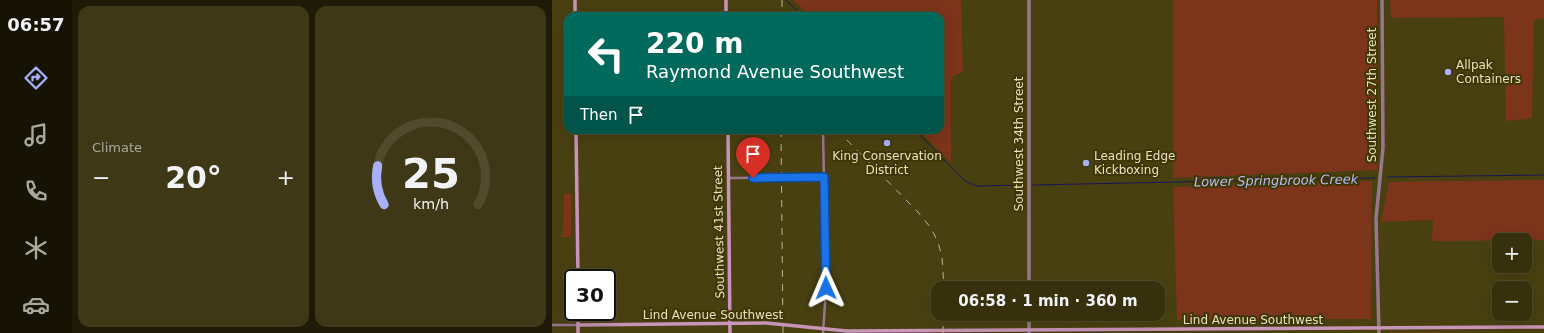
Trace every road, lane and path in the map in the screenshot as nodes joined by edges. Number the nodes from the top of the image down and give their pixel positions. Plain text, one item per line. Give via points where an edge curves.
1 (575, 0) edge
2 (726, 0) edge
3 (1029, 0) edge
4 (1382, 0) edge
5 (575, 12) edge
6 (726, 12) edge
7 (576, 134) edge
8 (728, 134) edge
9 (823, 134) edge
10 (824, 177) junction
11 (728, 178) junction
12 (578, 269) edge
13 (1028, 281) edge
14 (578, 321) edge
15 (1029, 321) edge
16 (730, 323) junction
17 (552, 325) edge
18 (578, 325) junction
19 (1544, 327) edge
20 (823, 331) edge
21 (1265, 331) edge
22 (1379, 331) edge
23 (1029, 332) edge
24 (578, 333) edge
25 (730, 333) edge

1 - 5 main road
2 - 6 main road
3 - 13 street, Southwest 34th Street
4 - 22 street, Southwest 27th Street via 1383,148 1376,218
7 - 12 main road
8 - 11 main road, Southwest 41st Street
9 - 10 street
10 - 11 street
10 - 20 street via 826,288
11 - 16 main road, Southwest 41st Street
14 - 18 main road
15 - 23 street
16 - 18 main road, Lind Avenue Southwest
16 - 20 main road, Lind Avenue Southwest via 783,324
16 - 25 main road, Southwest 41st Street
17 - 18 street
18 - 24 main road
19 - 22 main road, Lind Avenue Southwest
20 - 23 main road, Lind Avenue Southwest
21 - 22 main road, Lind Avenue Southwest
21 - 23 main road, Lind Avenue Southwest

